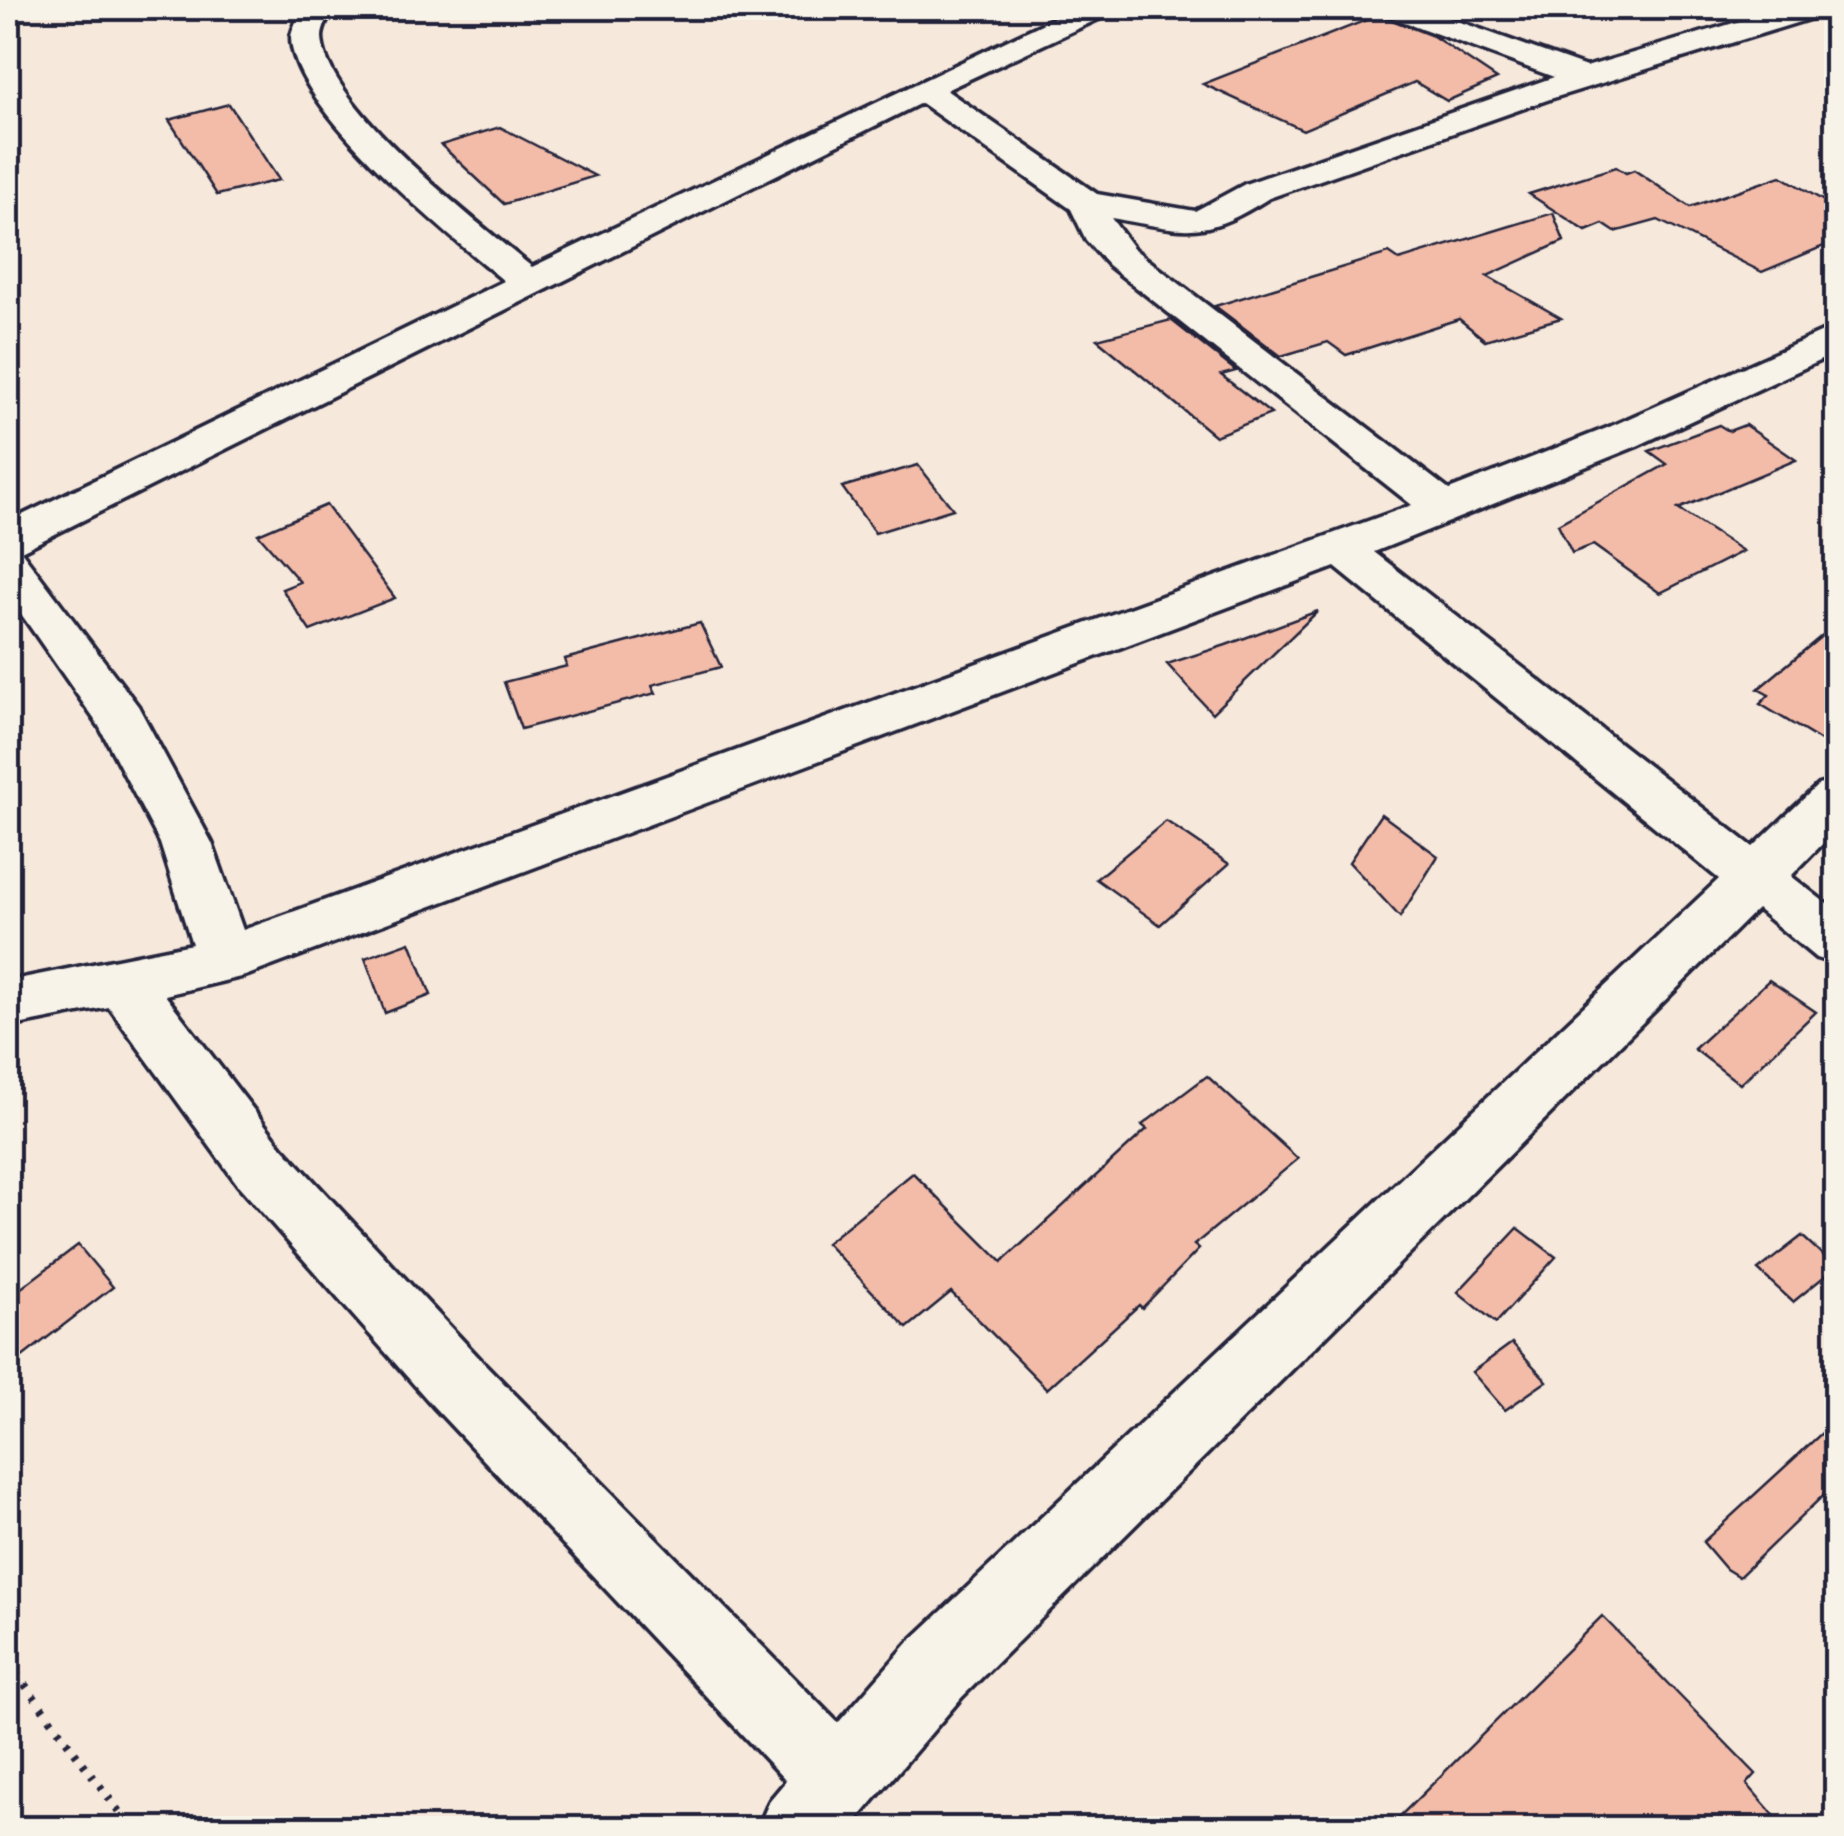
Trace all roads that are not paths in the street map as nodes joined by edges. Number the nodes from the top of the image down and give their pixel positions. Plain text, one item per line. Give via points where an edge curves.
1 (317, 8) edge
2 (1394, 8) edge
3 (1814, 8) edge
4 (1075, 11) edge
5 (1588, 79) junction
6 (923, 89) junction
7 (1086, 203) junction
8 (1206, 220) junction
9 (1142, 271) junction
10 (530, 283) junction
11 (1836, 338) edge
12 (1444, 508) junction
13 (8, 540) edge
14 (1342, 549) junction
15 (8, 562) edge
16 (1836, 800) edge
17 (1753, 876) junction
18 (1836, 942) edge
19 (225, 960) junction
20 (124, 984) junction
21 (8, 1004) edge
22 (819, 1805) edge

1 - 10 street via 306,27 308,48 336,101 373,148
2 - 5 street
3 - 5 street
4 - 6 street
5 - 8 street via 1257,191
6 - 7 street
6 - 10 street
7 - 8 street via 1156,218
7 - 9 street via 1104,240
8 - 9 street via 1202,243
9 - 12 street
10 - 13 street
11 - 12 street via 1622,437
12 - 14 street
14 - 17 street
14 - 19 street
15 - 19 street via 120,718 186,843
16 - 17 street
17 - 18 street
17 - 22 street via 935,1670
19 - 20 street
20 - 21 street
20 - 22 street via 273,1181 458,1383

